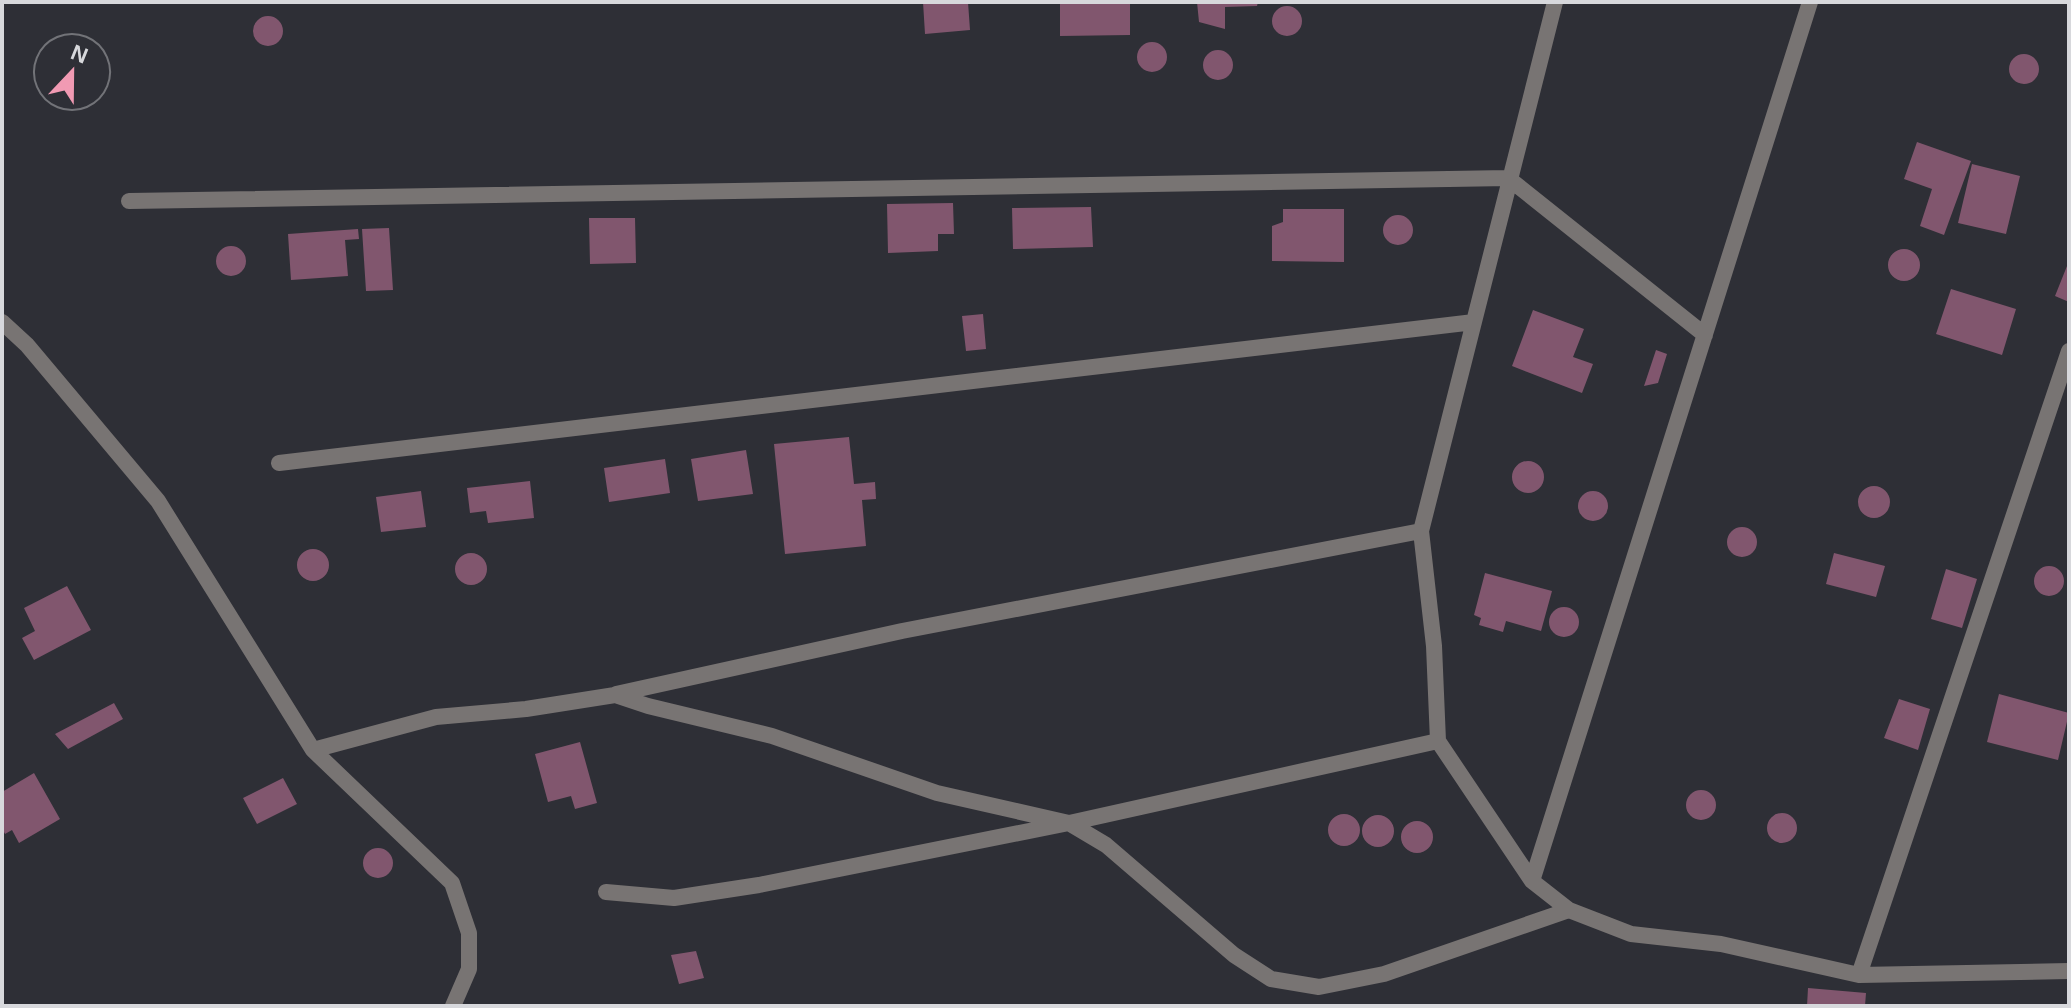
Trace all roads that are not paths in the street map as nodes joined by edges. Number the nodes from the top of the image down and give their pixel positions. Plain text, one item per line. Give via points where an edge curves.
1 (1555, 2) edge
2 (1810, 2) edge
3 (1508, 178) junction
4 (129, 201) dead end
5 (2, 322) edge
6 (1474, 322) junction
7 (1705, 335) junction
8 (2069, 351) edge
9 (279, 463) dead end
10 (1421, 531) junction
11 (615, 695) junction
12 (1438, 741) junction
13 (313, 750) junction
14 (1069, 823) junction
15 (1532, 881) junction
16 (606, 892) dead end
17 (1569, 910) junction
18 (2069, 971) edge
19 (1859, 975) junction
20 (453, 1006) edge

1 - 3 street
2 - 7 street
3 - 4 street
3 - 6 street
3 - 7 street
5 - 13 street via 158,501
6 - 9 street
6 - 10 street
7 - 15 street
8 - 19 street
10 - 11 street via 918,628
10 - 12 street
11 - 13 street via 436,717
11 - 14 street via 772,736 937,793
12 - 14 street
12 - 15 street
13 - 20 street via 452,883 469,933 469,969
14 - 16 street via 688,896
14 - 17 street via 1106,845 1234,955 1271,979 1319,987 1384,974
15 - 17 street
17 - 19 street via 1631,934 1721,944
18 - 19 street

